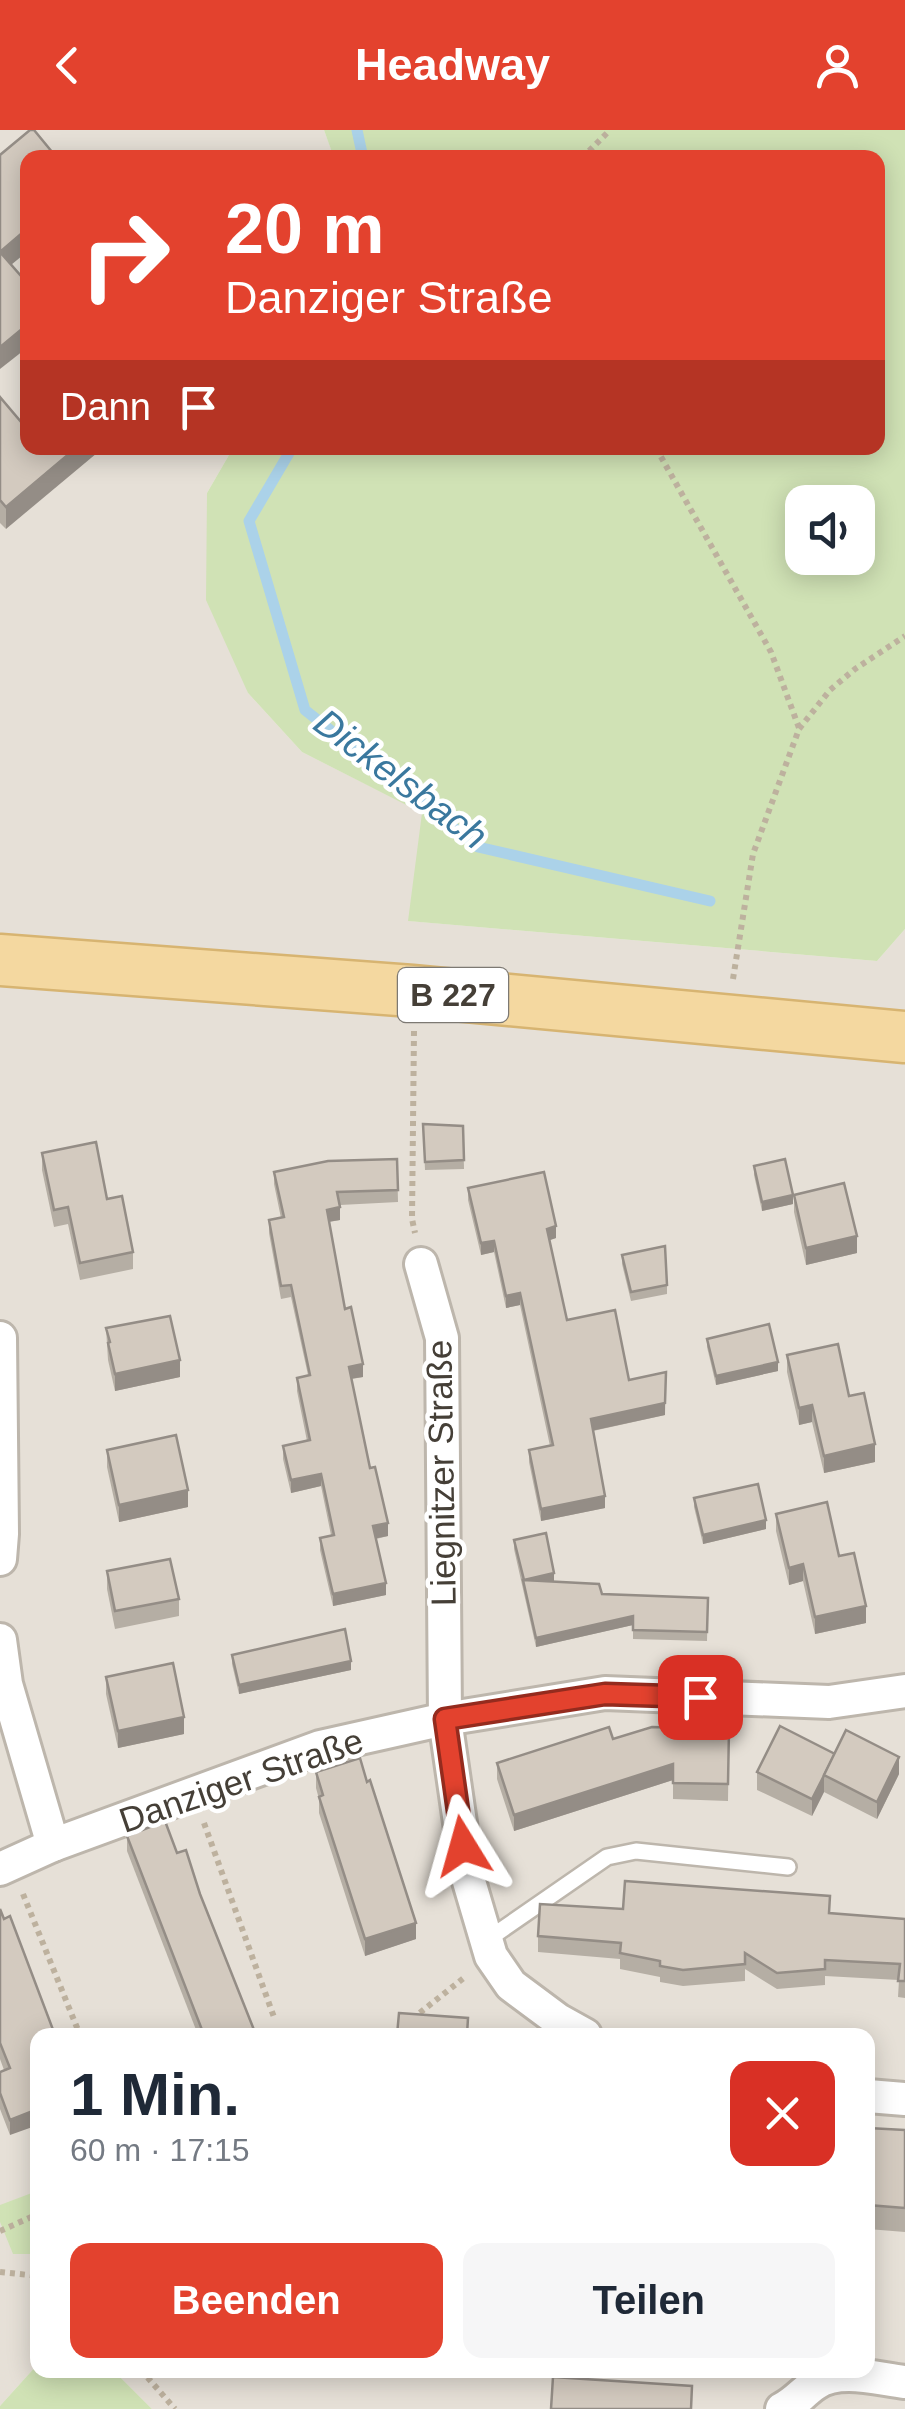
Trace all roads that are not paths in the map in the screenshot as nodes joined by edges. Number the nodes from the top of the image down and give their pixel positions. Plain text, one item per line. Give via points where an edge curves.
1 (0, 960) edge
2 (905, 1038) edge
3 (422, 1264) road end
4 (0, 1338) edge
5 (0, 1559) edge
6 (0, 1640) edge
7 (905, 1691) edge
8 (445, 1719) junction
9 (53, 1846) junction
10 (6, 1867) edge
11 (788, 1867) dead end
12 (489, 1948) junction
13 (572, 2028) edge
14 (875, 2097) edge
15 (905, 2099) edge
16 (829, 2378) edge
17 (874, 2378) edge
18 (905, 2382) edge
19 (782, 2409) edge

1 - 2 main road, B 227
3 - 8 street, Liegnitzer Straße via 442,1338
4 - 5 street
6 - 9 street via 6,1684
7 - 8 street, Danziger Straße via 829,1702 605,1694
8 - 9 street, Danziger Straße via 320,1747
8 - 12 street, Liegnitzer Straße via 468,1878
9 - 10 street, Danziger Straße
11 - 12 lane via 636,1851 607,1857
12 - 13 street via 511,1985
14 - 15 street
16 - 19 street
17 - 18 street

